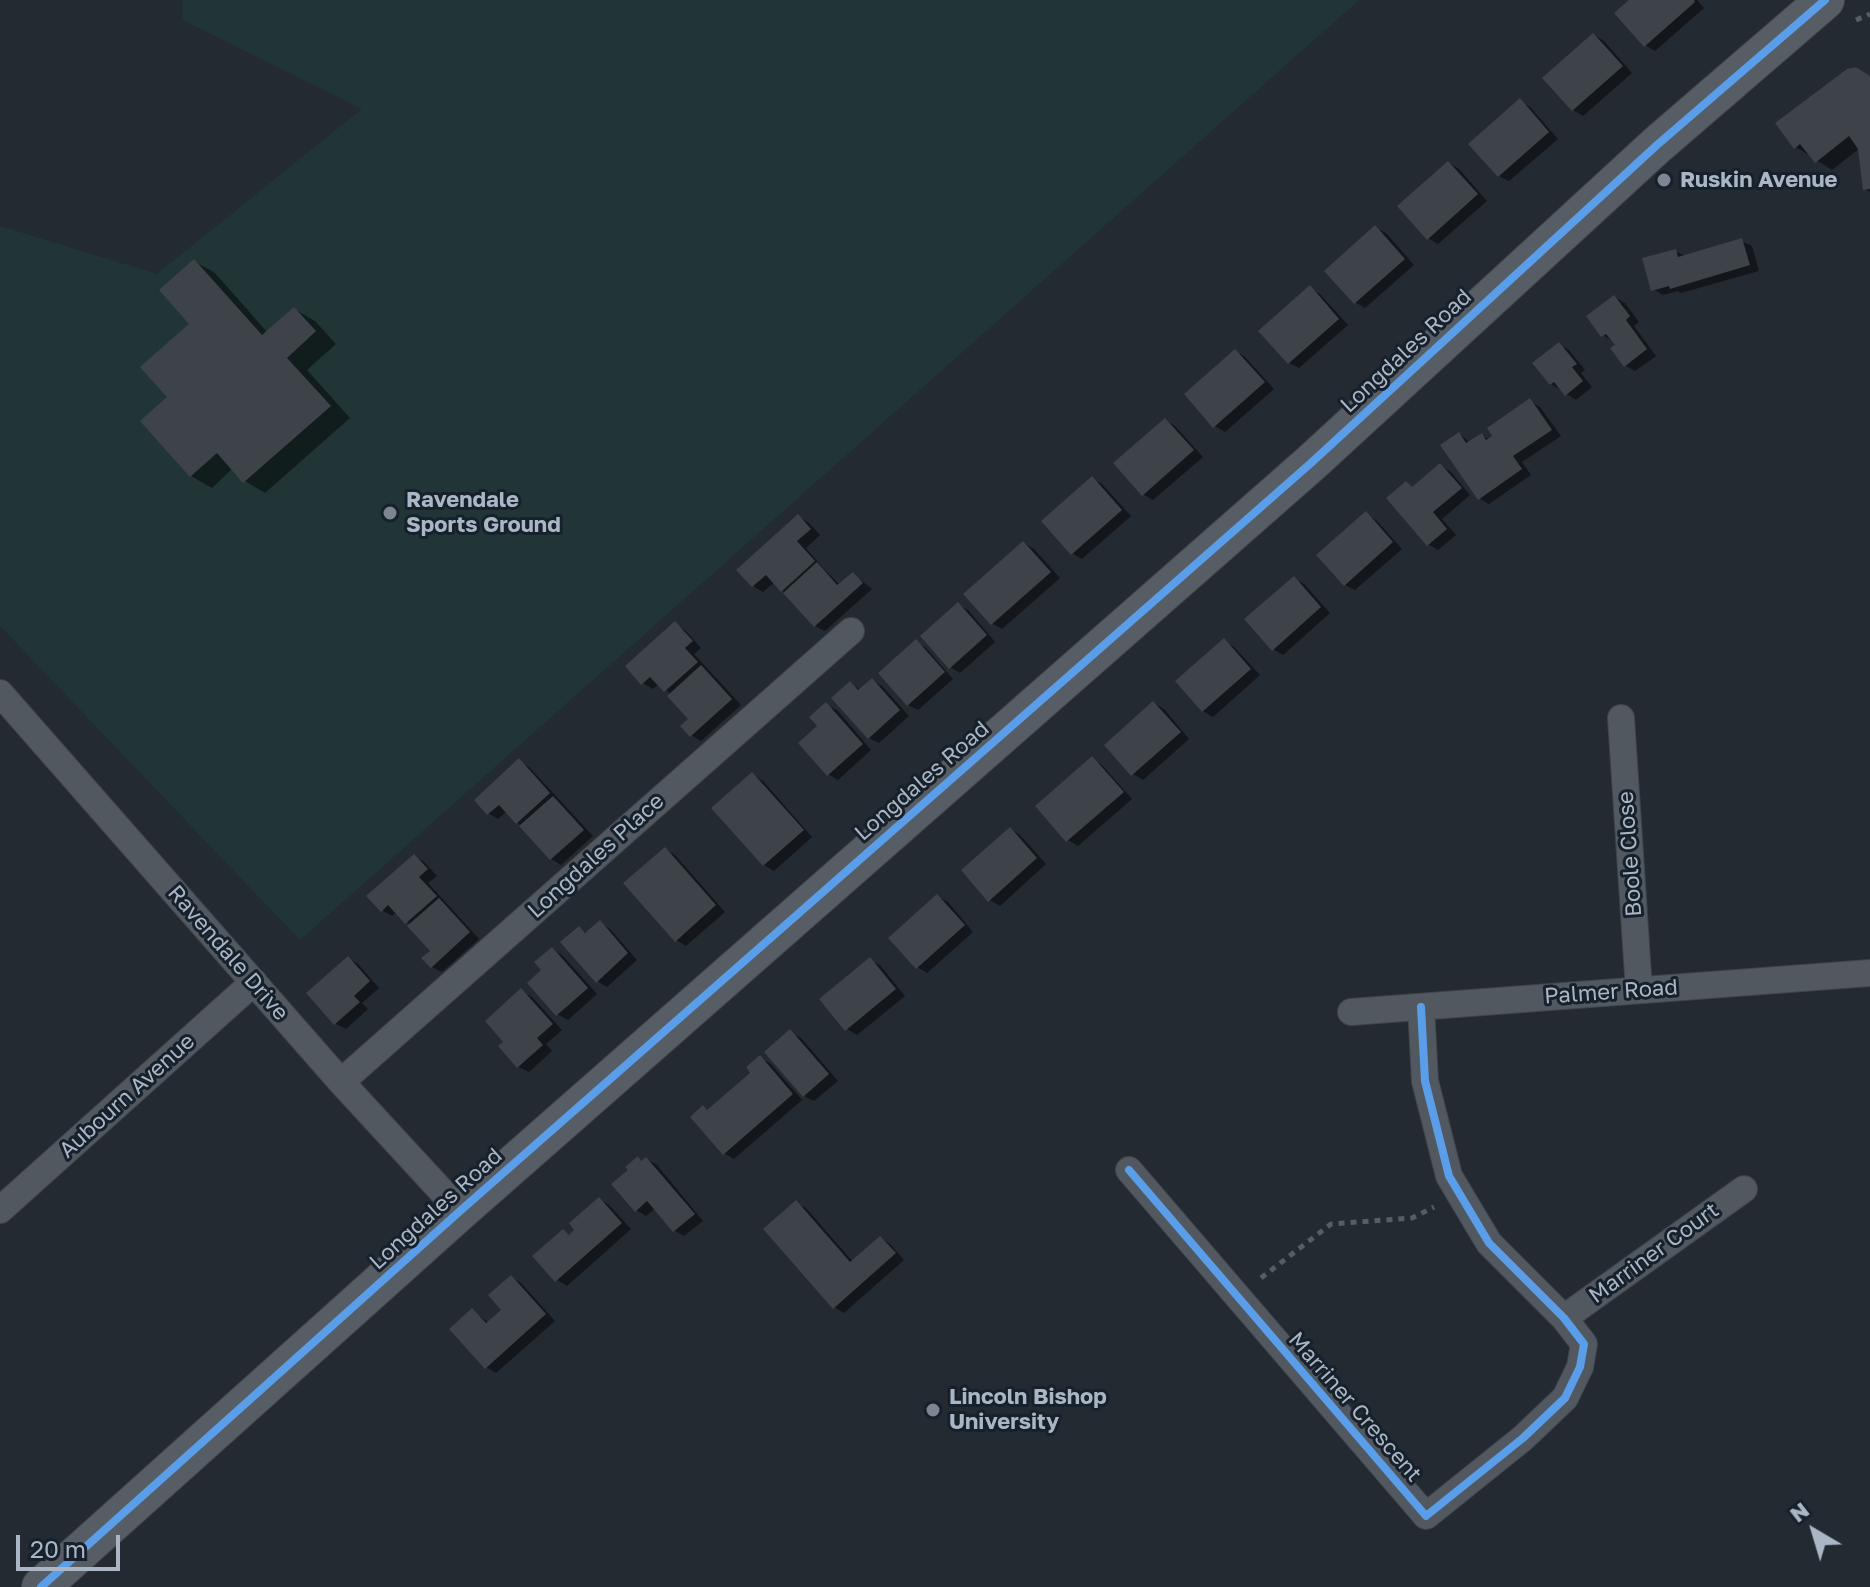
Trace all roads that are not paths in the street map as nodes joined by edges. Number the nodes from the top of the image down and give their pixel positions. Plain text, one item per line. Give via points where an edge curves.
1 (1813, 11) edge
2 (851, 631) dead end
3 (0, 693) edge
4 (1621, 718) dead end
5 (1870, 973) edge
6 (254, 982) junction
7 (1639, 990) junction
8 (1421, 1007) junction
9 (1351, 1012) dead end
10 (341, 1082) junction
11 (1129, 1170) dead end
12 (1744, 1189) dead end
13 (6, 1193) edge
14 (460, 1211) junction
15 (1564, 1318) junction
16 (41, 1587) edge

1 - 14 main road, Longdales Road via 1657,145 1311,463
2 - 10 street, Longdales Place
3 - 6 street, Ravendale Drive
4 - 7 street, Boole Close
5 - 7 street, Palmer Road
6 - 10 street, Ravendale Drive
6 - 13 street, Aubourn Avenue
7 - 8 street, Palmer Road
8 - 9 street, Palmer Road
8 - 15 street, Marriner Crescent via 1425,1081 1449,1176 1489,1243
10 - 14 street, Ravendale Drive
11 - 15 street, Marriner Crescent via 1426,1516 1565,1398 1584,1344
12 - 15 street, Marriner Court
14 - 16 main road, Longdales Road

